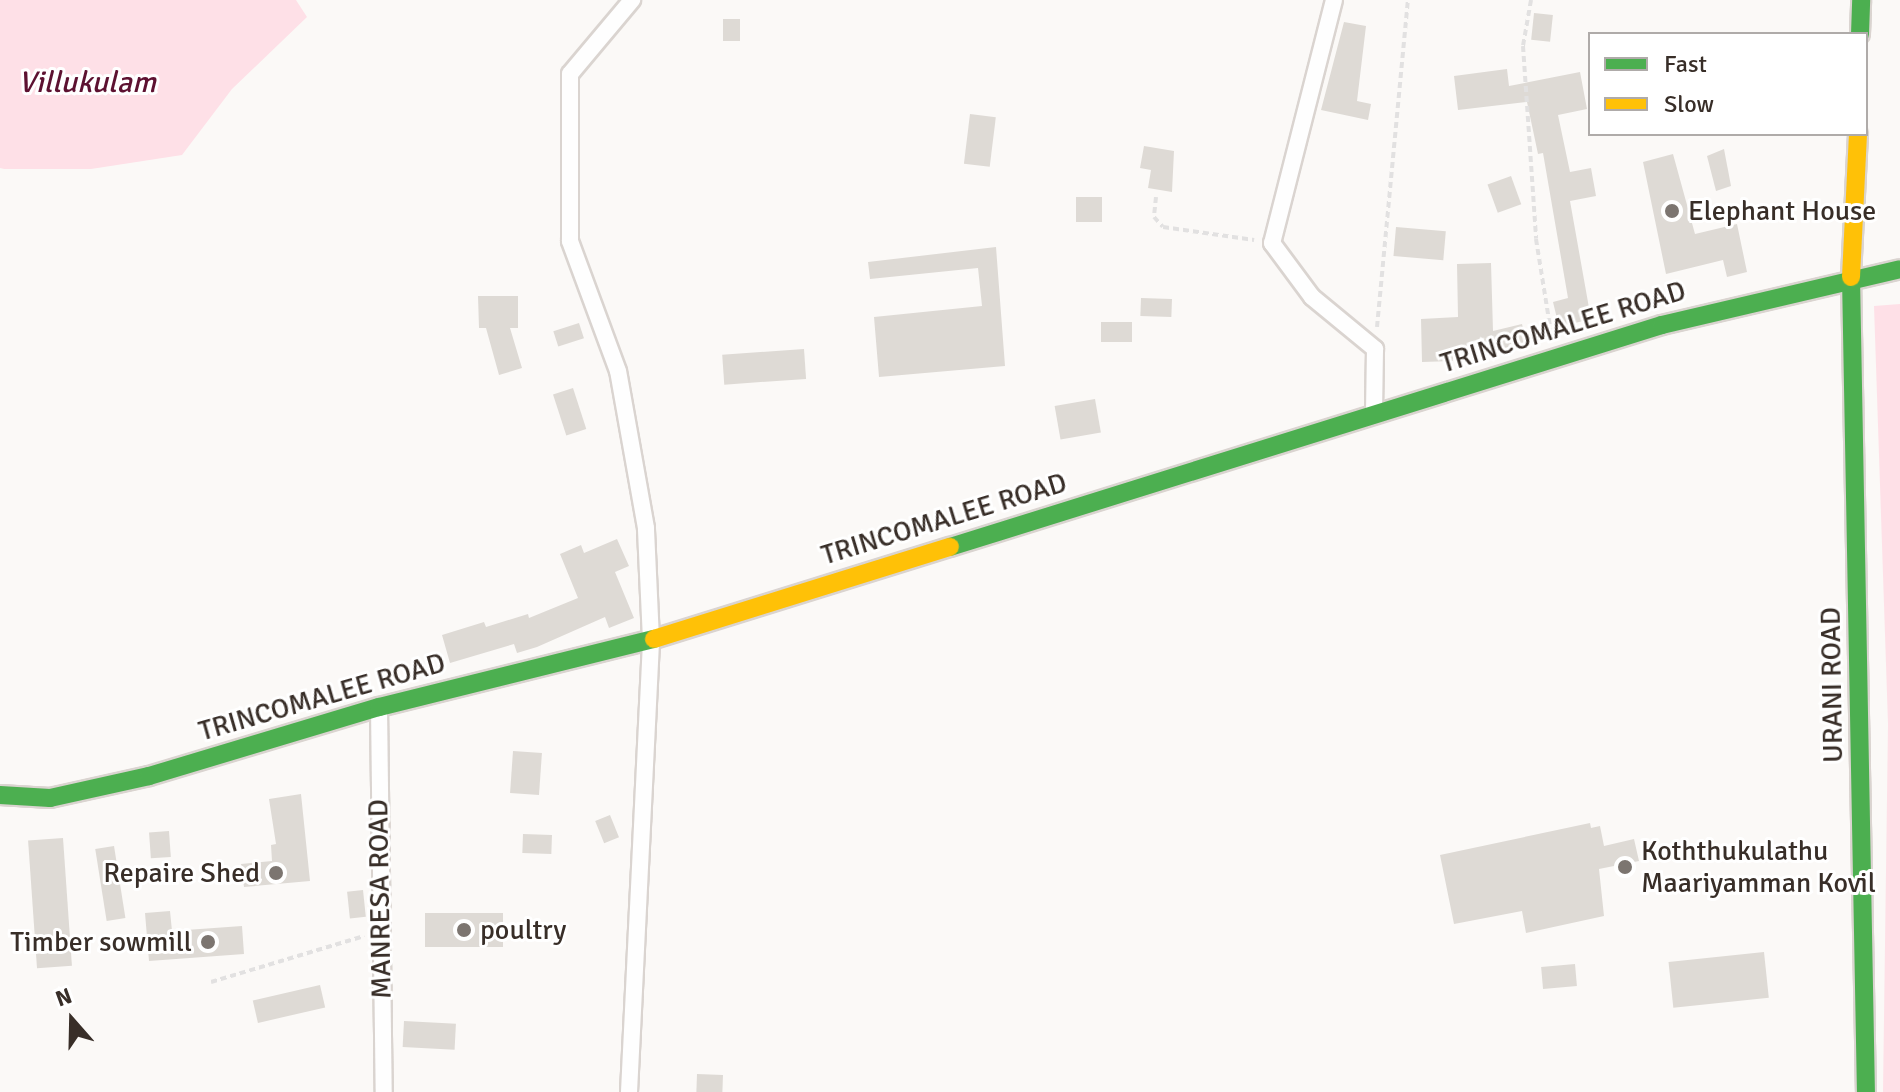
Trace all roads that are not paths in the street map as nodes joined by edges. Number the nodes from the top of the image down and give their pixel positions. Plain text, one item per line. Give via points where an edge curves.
1 (632, 0) edge
2 (1334, 0) edge
3 (1861, 0) edge
4 (1860, 32) edge
5 (1858, 136) edge
6 (1900, 269) edge
7 (1851, 277) junction
8 (1374, 412) junction
9 (651, 640) junction
10 (379, 707) junction
11 (0, 795) edge
12 (384, 1092) edge
13 (629, 1092) edge
14 (1866, 1092) edge

1 - 9 street via 570,74 570,241 618,371 646,528
2 - 8 street via 1272,243 1312,297 1375,349
3 - 4 main road
5 - 7 main road, URANI ROAD
6 - 7 main road, TRINCOMALEE ROAD
7 - 8 main road, TRINCOMALEE ROAD via 1705,313
7 - 14 main road, URANI ROAD
8 - 9 main road, TRINCOMALEE ROAD
9 - 10 main road, TRINCOMALEE ROAD
9 - 13 street
10 - 11 main road, TRINCOMALEE ROAD via 149,776 50,798
10 - 12 street, MANRESA ROAD

